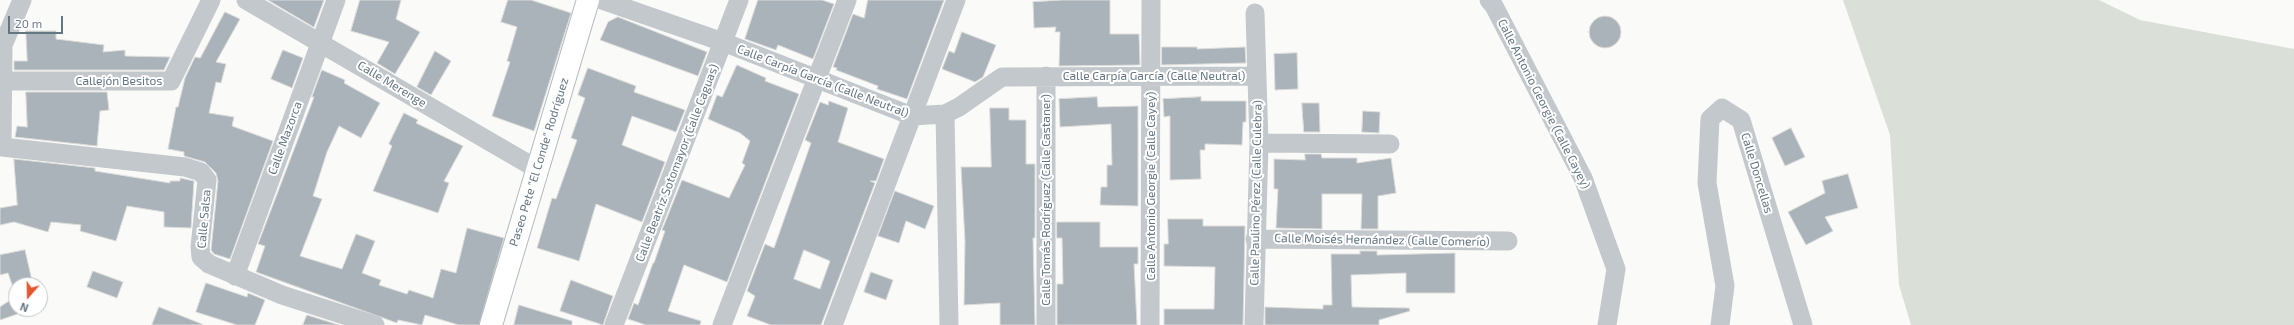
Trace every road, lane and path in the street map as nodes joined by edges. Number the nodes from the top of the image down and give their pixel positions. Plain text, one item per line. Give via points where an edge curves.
1 (22, 0) edge
2 (211, 0) edge
3 (246, 0) edge
4 (336, 0) edge
5 (588, 0) edge
6 (602, 0) edge
7 (739, 0) edge
8 (847, 0) edge
9 (956, 0) edge
10 (1151, 0) edge
11 (1489, 0) edge
12 (1255, 12) dead end
13 (2, 42) edge
14 (320, 42) junction
15 (723, 42) junction
16 (1046, 76) junction
17 (1151, 76) junction
18 (1257, 76) junction
19 (818, 79) junction
20 (2, 81) junction
21 (944, 114) junction
22 (912, 116) junction
23 (1259, 143) junction
24 (1390, 144) dead end
25 (537, 169) junction
26 (1255, 238) junction
27 (1508, 241) dead end
28 (235, 276) junction
29 (375, 325) edge
30 (491, 325) edge
31 (614, 325) edge
32 (722, 325) edge
33 (833, 325) edge
34 (949, 325) edge
35 (1046, 325) edge
36 (1150, 325) edge
37 (1254, 325) edge
38 (1608, 325) edge
39 (1720, 325) edge
40 (1803, 325) edge

1 - 13 street
2 - 20 street, Callejón Besitos via 171,81
3 - 14 street, Calle Merenge
4 - 14 street, Calle Mazorca
5 - 25 street, Paseo Pete "El Conde" Rodríguez
6 - 15 street, Calle Carpía García (Calle Neutral)
7 - 15 street, Calle Beatriz Sotomayor (Calle Caguas)
8 - 19 street
9 - 22 street
10 - 17 street, Calle Antonio Georgie (Calle Cayey)
11 - 38 street, Calle Antonio Georgie (Calle Cayey) via 1583,178 1616,269
12 - 18 street, Calle Paulino Pérez (Calle Culebra)
13 - 20 street
14 - 25 street, Calle Merenge
14 - 28 street, Calle Mazorca
15 - 19 street, Calle Carpía García (Calle Neutral)
15 - 31 street, Calle Beatriz Sotomayor (Calle Caguas)
16 - 17 street, Calle Carpía García (Calle Neutral)
16 - 21 street, Calle Carpía García (Calle Neutral) via 1002,77 959,107
16 - 35 street, Calle Tomás Rodríguez (Calle Castaner)
17 - 18 street, Calle Carpía García (Calle Neutral)
17 - 36 street, Calle Antonio Georgie (Calle Cayey)
18 - 23 street, Calle Paulino Pérez (Calle Culebra)
19 - 22 street, Calle Carpía García (Calle Neutral)
19 - 32 street
20 - 28 street, Calle Salsa via 2,148 185,167 201,172 207,180 201,257 209,264
21 - 22 street, Calle Carpía García (Calle Neutral)
21 - 34 street
22 - 33 street
23 - 24 street
23 - 26 street, Calle Paulino Pérez (Calle Culebra)
25 - 30 street, Paseo Pete "El Conde" Rodríguez
26 - 27 street, Calle Moisés Hernández (Calle Comerío)
26 - 37 street, Calle Paulino Pérez (Calle Culebra)
28 - 29 street, Calle Salsa via 282,295
39 - 40 street, Calle Doncellas via 1725,286 1707,183 1710,119 1722,108 1741,120

